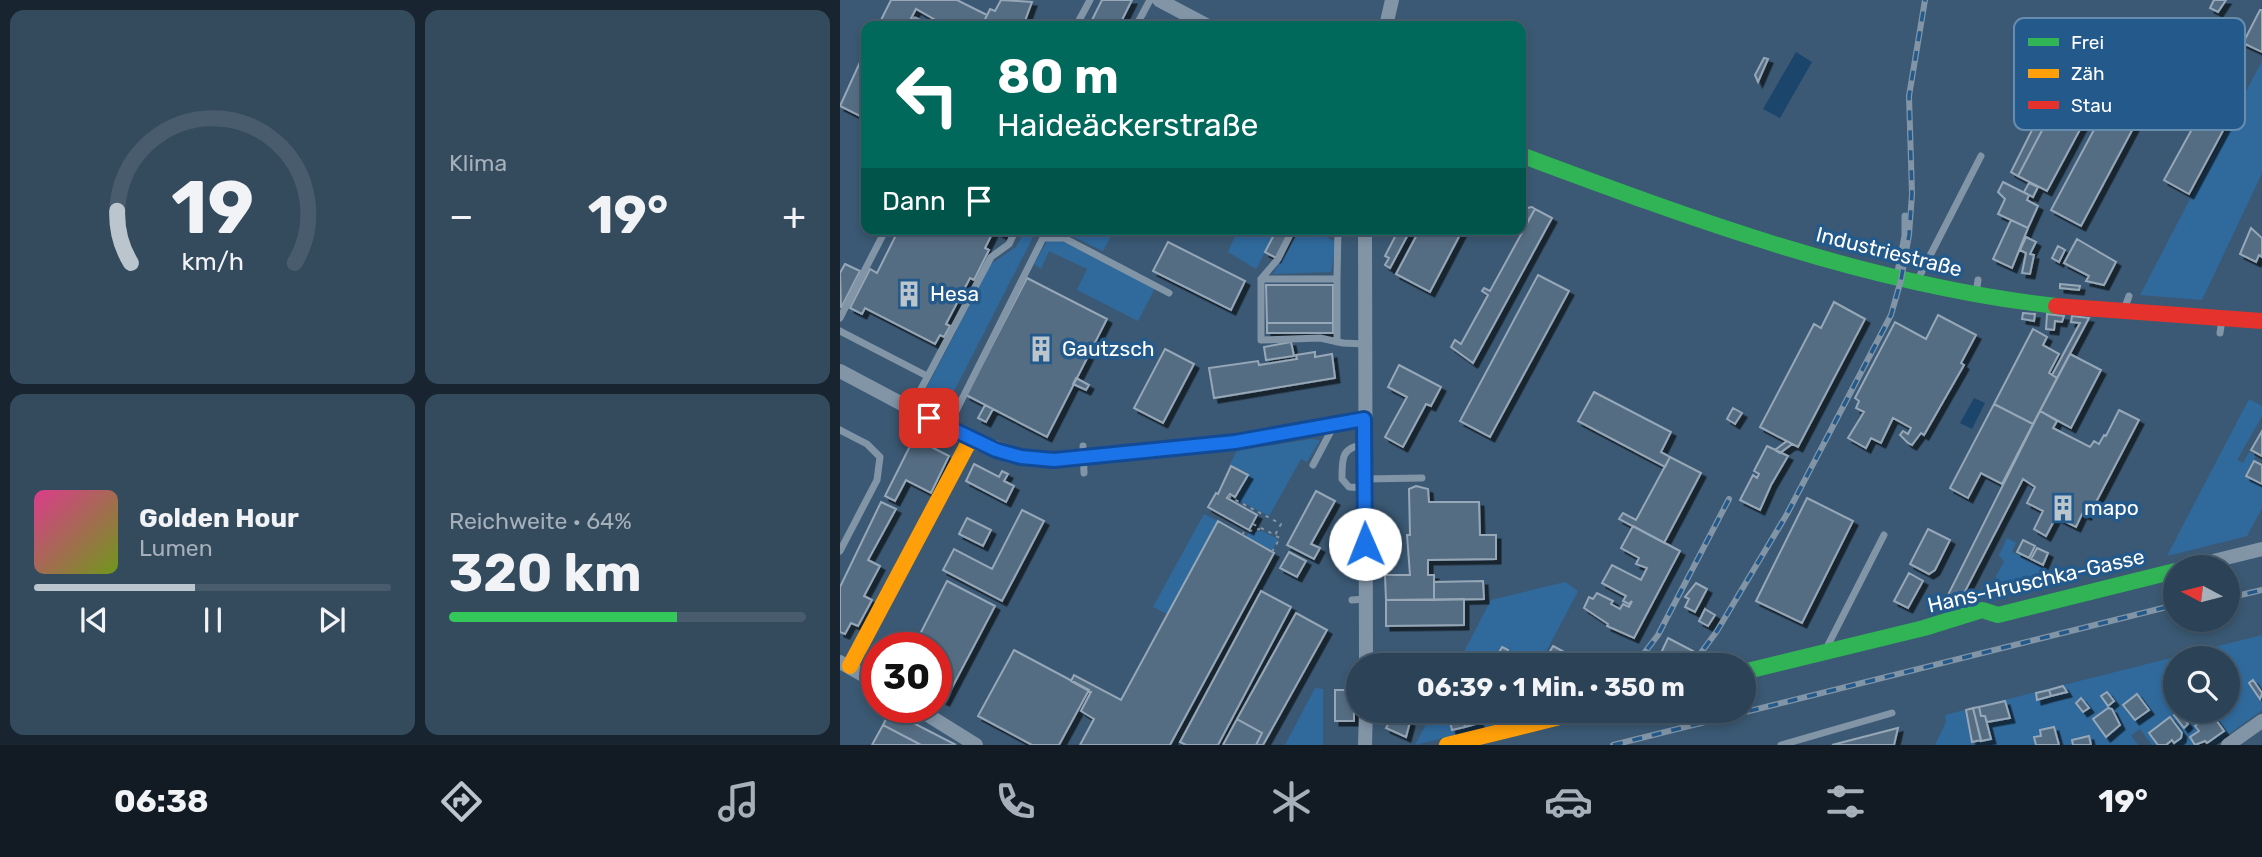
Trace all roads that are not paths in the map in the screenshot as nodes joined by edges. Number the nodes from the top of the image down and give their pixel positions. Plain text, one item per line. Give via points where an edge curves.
1 (1090, 0) edge
2 (1150, 0) edge
3 (1160, 0) edge
4 (1392, 0) edge
5 (1079, 21) edge
6 (1139, 21) edge
7 (1199, 21) edge
8 (1387, 21) edge
9 (1981, 156) dead end
10 (1526, 158) edge
11 (1905, 216) dead end
12 (883, 235) edge
13 (1013, 235) edge
14 (1290, 235) edge
15 (1338, 235) edge
16 (1364, 235) edge
17 (1261, 279) junction
18 (1338, 279) junction
19 (1897, 279) junction
20 (1916, 283) junction
21 (1169, 293) dead end
22 (840, 318) edge
23 (2262, 321) edge
24 (840, 331) edge
25 (1337, 342) junction
26 (1364, 344) junction
27 (840, 370) edge
28 (928, 376) junction
29 (911, 408) junction
30 (1364, 419) junction
31 (1334, 425) junction
32 (948, 427) junction
33 (840, 429) edge
34 (970, 440) junction
35 (1368, 450) junction
36 (1312, 466) dead end
37 (1422, 478) dead end
38 (1364, 483) junction
39 (1884, 535) dead end
40 (2262, 549) edge
41 (840, 551) edge
42 (2238, 555) edge
43 (2163, 573) edge
44 (1825, 651) junction
45 (1370, 653) edge
46 (845, 664) edge
47 (1756, 669) edge
48 (861, 674) edge
49 (1892, 713) dead end
50 (2262, 721) edge
51 (941, 723) edge
52 (1366, 723) edge
53 (1536, 723) edge
54 (976, 745) edge
55 (1365, 745) edge
56 (1447, 745) edge
57 (1781, 745) edge
58 (2228, 745) edge

1 - 5 lane
2 - 6 lane
3 - 7 street
4 - 8 street
9 - 20 lane
10 - 19 street, Industriestraße via 1577,183 1671,204 1833,267
11 - 19 lane
12 - 22 lane
13 - 28 lane via 1009,244 990,257
14 - 17 lane
15 - 18 lane
16 - 26 street via 1370,329
17 - 18 lane
17 - 25 lane via 1261,340 1320,338
18 - 25 lane
19 - 20 street, Industriestraße
20 - 23 street, Industriestraße via 1977,287 1992,304 2126,303 2160,319 2221,325
21 - 32 lane via 1064,238 1043,238
24 - 28 lane
25 - 26 lane
26 - 30 street
27 - 29 street
28 - 29 lane
29 - 32 street
30 - 31 street
30 - 35 street
31 - 34 street via 1231,449 1083,459 1021,457
31 - 36 lane
32 - 34 street
33 - 41 lane via 880,457 877,480
34 - 46 street
35 - 38 street
35 - 38 lane via 1349,446 1343,456 1346,489
37 - 38 lane
38 - 45 street via 1358,600 1371,620
39 - 44 lane
40 - 42 street
43 - 44 street, Hans-Hruschka-Gasse via 1998,615 1982,610 1961,612 1924,628
44 - 47 street, Hans-Hruschka-Gasse
46 - 48 street
49 - 57 lane
50 - 58 street
51 - 54 street
52 - 55 street
53 - 56 street

